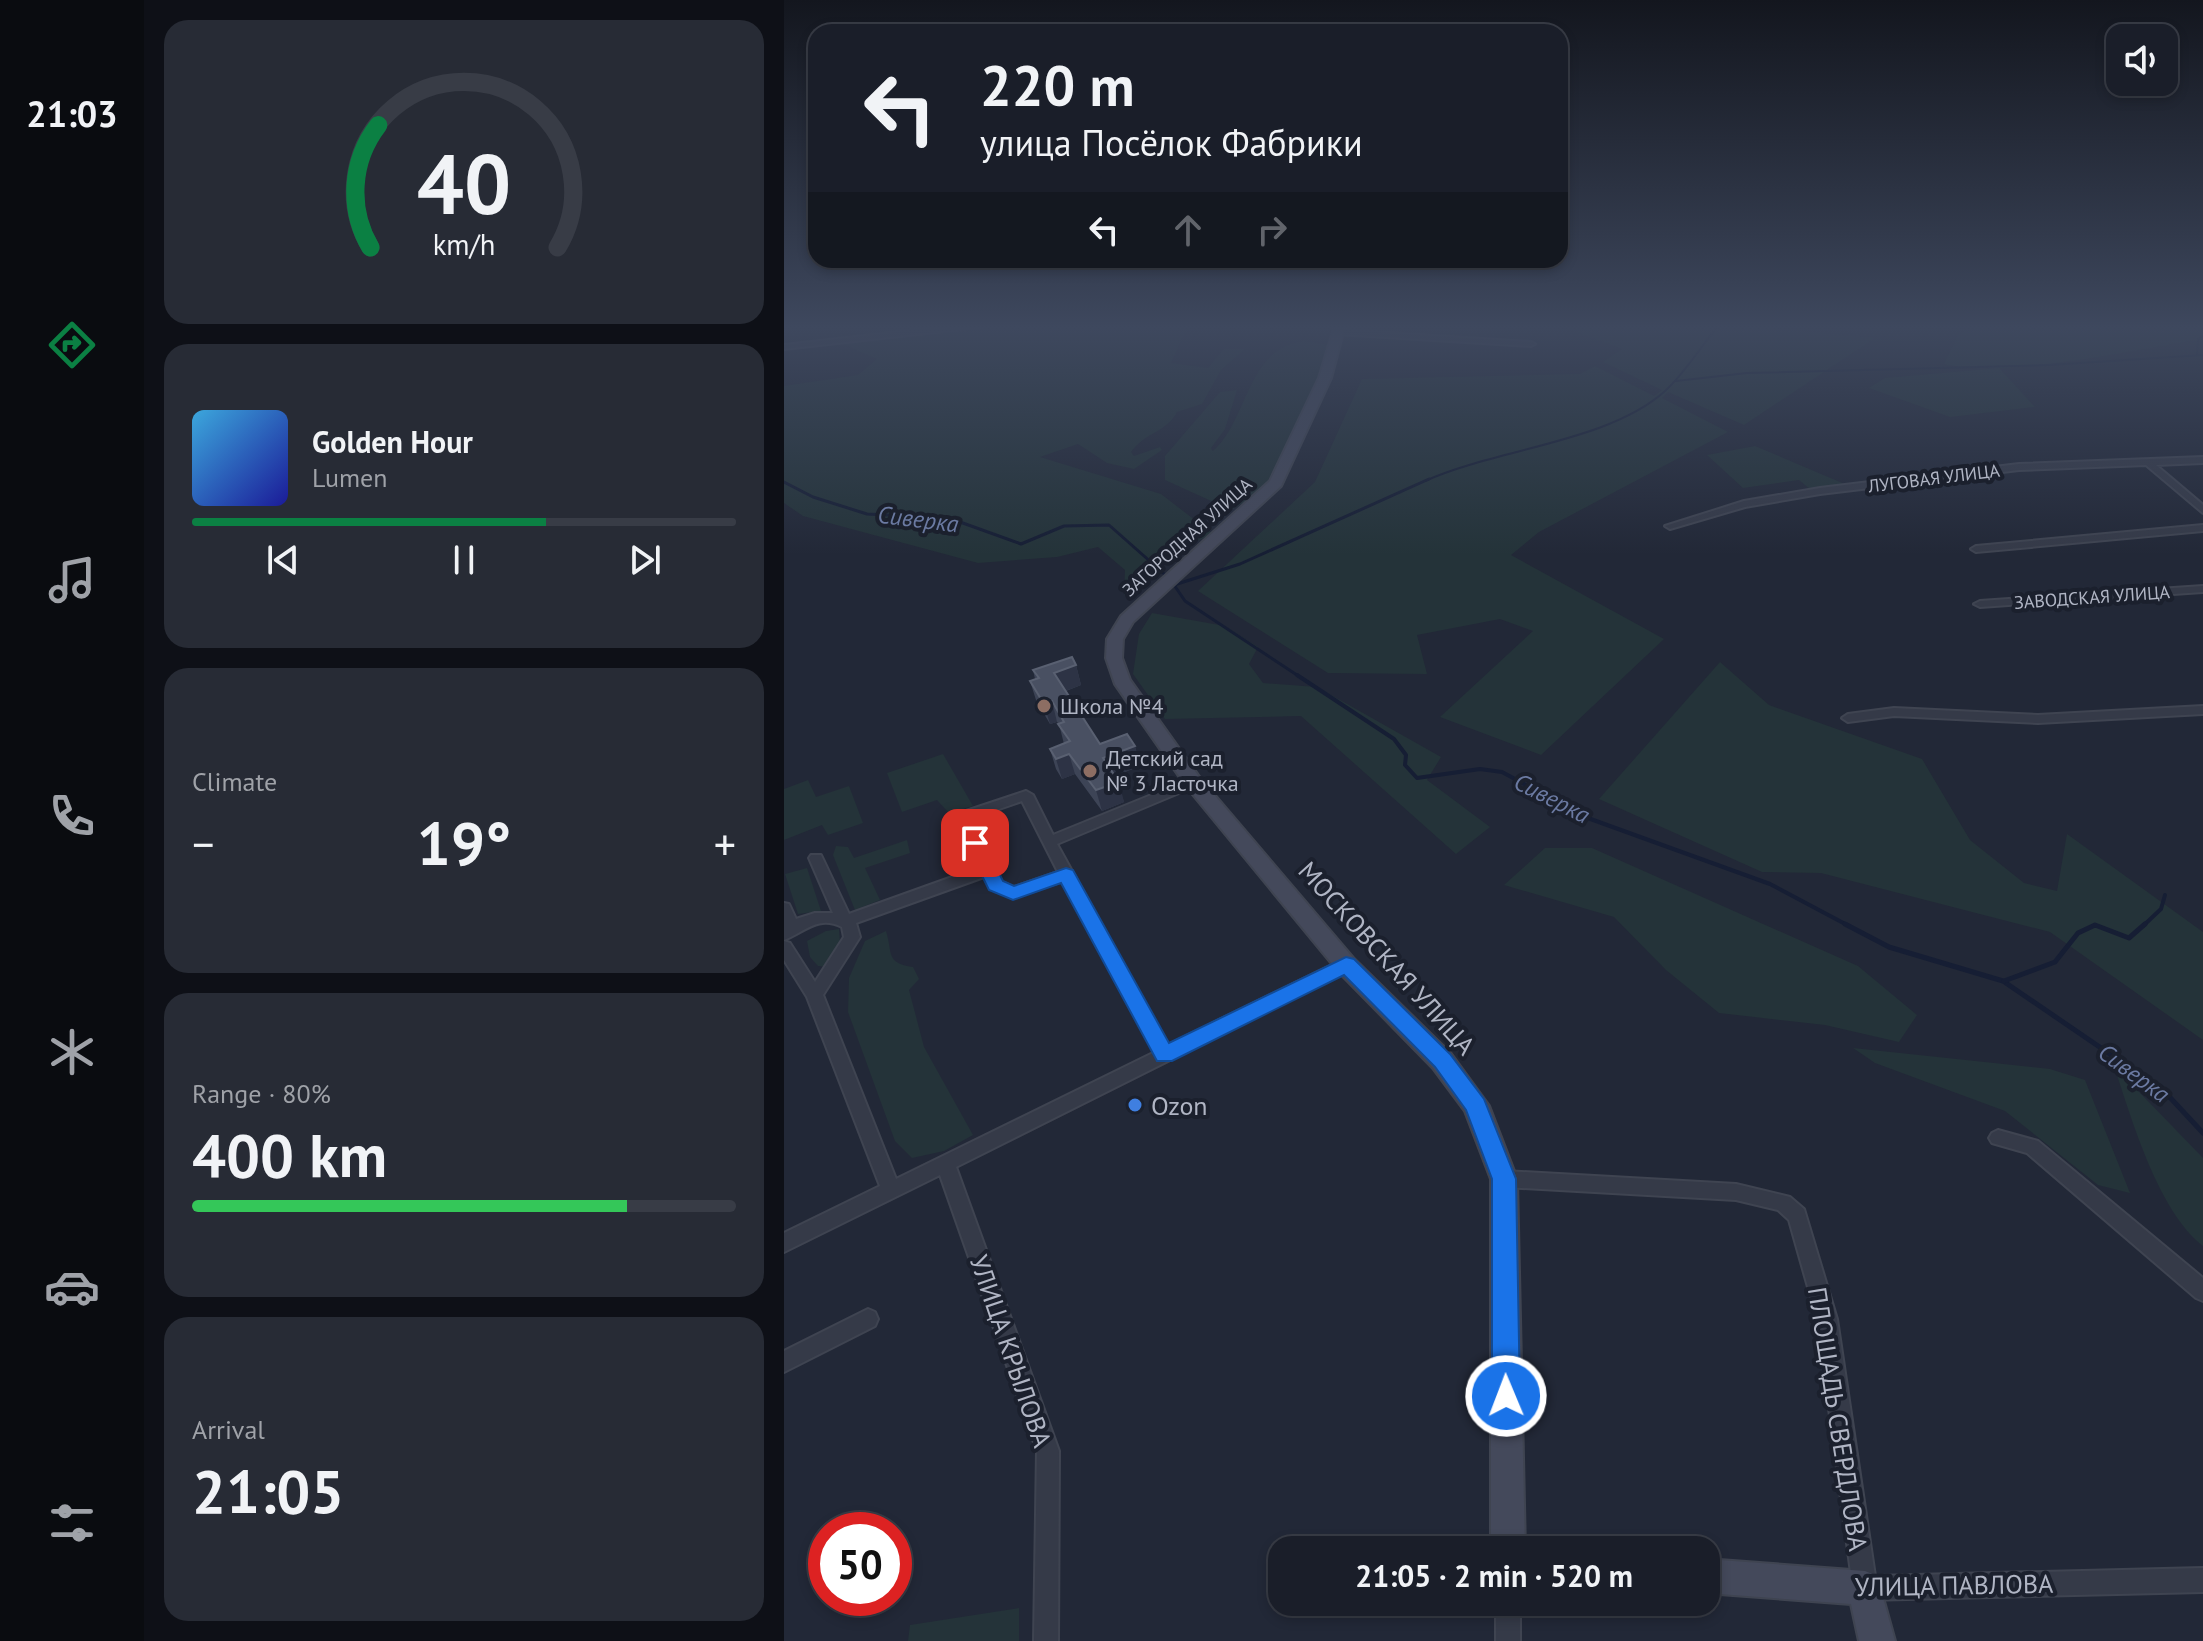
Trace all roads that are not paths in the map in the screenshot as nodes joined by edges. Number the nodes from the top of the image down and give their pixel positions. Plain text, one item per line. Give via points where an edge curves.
1 (1314, 402) edge
2 (2203, 460) edge
3 (2149, 463) junction
4 (2203, 510) edge
5 (1670, 526) dead end
6 (2203, 528) edge
7 (1976, 549) dead end
8 (2203, 589) edge
9 (1980, 604) dead end
10 (1115, 639) joint
11 (2203, 710) edge
12 (1848, 718) dead end
13 (1193, 782) junction
14 (1049, 842) junction
15 (816, 858) dead end
16 (988, 870) junction
17 (1066, 874) junction
18 (784, 908) edge
19 (845, 921) junction
20 (788, 931) edge
21 (784, 947) edge
22 (1346, 965) junction
23 (815, 995) junction
24 (1165, 1055) junction
25 (1998, 1138) dead end
26 (945, 1162) junction
27 (1504, 1179) junction
28 (890, 1188) junction
29 (784, 1243) edge
30 (2203, 1291) edge
31 (868, 1319) dead end
32 (784, 1362) edge
33 (1508, 1536) edge
34 (1720, 1577) edge
35 (2203, 1580) edge
36 (1865, 1588) junction
37 (1508, 1616) edge
38 (1046, 1641) edge
39 (1508, 1641) edge
40 (1877, 1641) edge

1 - 10 main road, ЗАГОРОДНАЯ УЛИЦА via 1276,483 1127,619
2 - 3 street, ЛУГОВАЯ УЛИЦА
3 - 4 street
3 - 5 street, ЛУГОВАЯ УЛИЦА via 2019,467 1820,491 1744,504
6 - 7 street
8 - 9 street, ЗАВОДСКАЯ УЛИЦА
10 - 13 main road, МОСКОВСКАЯ УЛИЦА via 1121,680
11 - 12 street via 2038,719 1894,712
13 - 14 street
13 - 22 main road, МОСКОВСКАЯ УЛИЦА
14 - 16 street via 1026,795 962,817
14 - 17 street
15 - 19 street
16 - 17 street via 996,885 1013,893
16 - 19 street
17 - 24 street
18 - 20 street
19 - 20 street via 803,920
19 - 23 street via 852,937
21 - 23 street
22 - 24 street
22 - 27 main road, МОСКОВСКАЯ УЛИЦА via 1442,1061 1476,1106
23 - 28 street
24 - 26 street
25 - 30 street via 2032,1147
26 - 28 street
26 - 38 street, УЛИЦА КРЫЛОВА via 1048,1451
27 - 33 main road, МОСКОВСКАЯ УЛИЦА
27 - 36 street, ПЛОЩАДЬ СВЕРДЛОВА via 1736,1192 1783,1203 1797,1215 1827,1319
28 - 29 street
31 - 32 street
34 - 36 main road, УЛИЦА ПАВЛОВА
35 - 36 street, УЛИЦА ПАВЛОВА
36 - 40 main road
37 - 39 street

